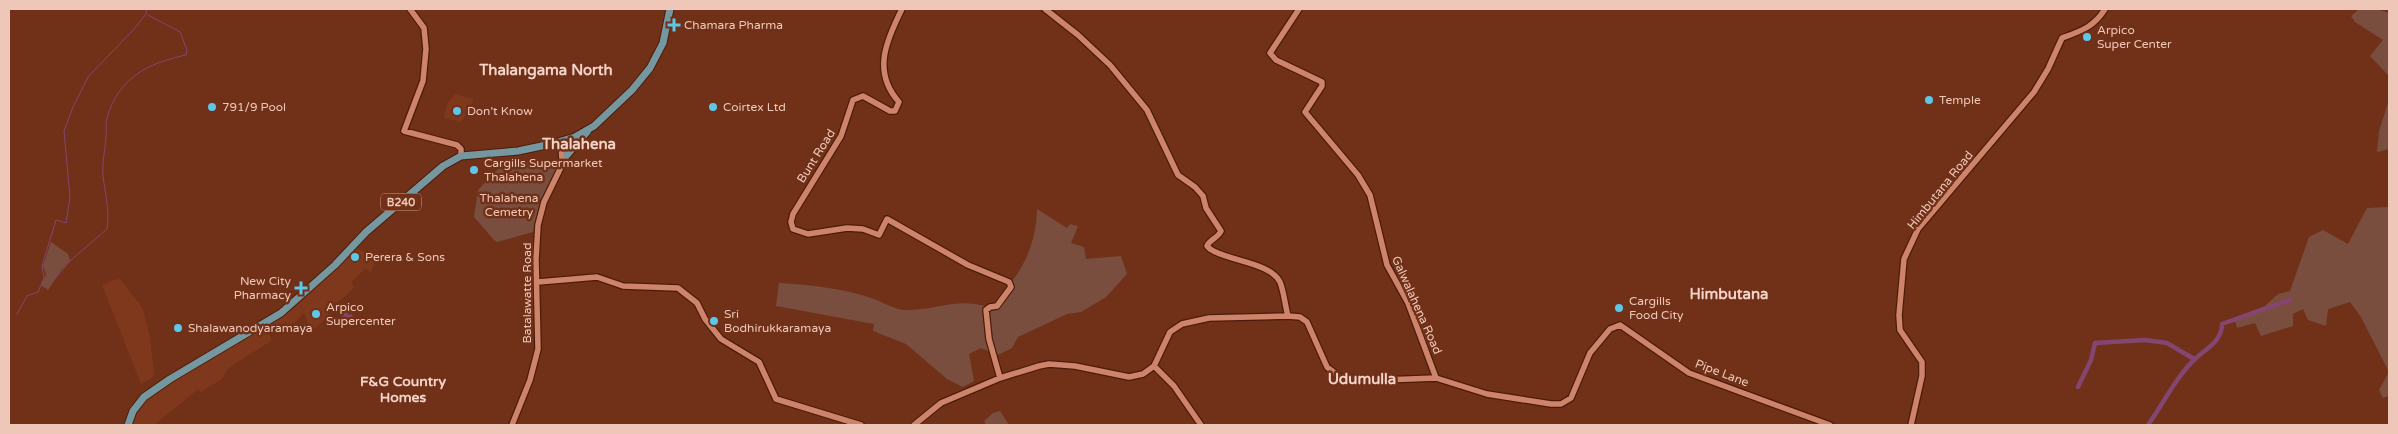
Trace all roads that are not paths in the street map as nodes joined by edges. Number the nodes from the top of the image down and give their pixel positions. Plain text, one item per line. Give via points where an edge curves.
1 (410, 9) edge
2 (670, 9) edge
3 (902, 9) edge
4 (1045, 9) edge
5 (1299, 9) edge
6 (2105, 9) edge
7 (588, 130) junction
8 (570, 139) junction
9 (561, 142) junction
10 (566, 155) junction
11 (461, 156) junction
12 (562, 162) junction
13 (538, 282) junction
14 (1288, 316) junction
15 (1154, 366) junction
16 (1000, 378) junction
17 (1436, 378) junction
18 (128, 425) edge
19 (512, 425) edge
20 (862, 425) edge
21 (914, 425) edge
22 (1201, 425) edge
23 (1830, 425) edge
24 (1911, 425) edge

1 - 11 street via 424,28 426,49 423,81 404,131 457,145
2 - 7 main road, B240 via 663,43 650,68
3 - 16 street, Bunt Road via 885,48 885,74 890,92 899,102 898,108 890,111 863,96 853,100 841,136 791,222 793,229 808,234 847,228 879,235 887,219 968,265 1009,282 1011,288 1006,297 997,306 986,310 989,339
4 - 14 street via 1110,65 1148,110 1178,175 1203,196 1206,208 1220,231 1207,246 1275,275 1280,282
5 - 17 street, Galwalahena Road via 1270,53 1276,60 1322,82 1305,112 1358,175 1370,195 1388,265 1408,303
6 - 24 street, Himbutana Road via 2098,21 2087,29 2062,38 2034,92 1918,230 1904,259 1900,330 1922,362
7 - 8 main road, B240
7 - 10 main road
8 - 9 main road, B240
8 - 10 street, Batalawatte Road
9 - 11 main road, B240 via 518,151
9 - 12 street
10 - 12 street, Batalawatte Road
11 - 18 main road, B240 via 436,171 281,313 144,397 133,411
12 - 13 street, Batalawatte Road via 542,207 538,225
13 - 19 street, Batalawatte Road via 536,362
13 - 20 street via 597,277 623,286 678,288 697,304 721,339 759,362 776,399
14 - 15 street via 1209,318 1182,324 1170,332
14 - 17 street via 1300,317 1307,322 1327,367 1340,377 1383,380
15 - 16 street via 1143,374 1129,377 1049,364
15 - 22 street via 1174,386
16 - 21 street via 941,403
17 - 23 street, Pipe Lane via 1487,394 1561,404 1571,398 1590,353 1616,325 1625,327 1689,373

